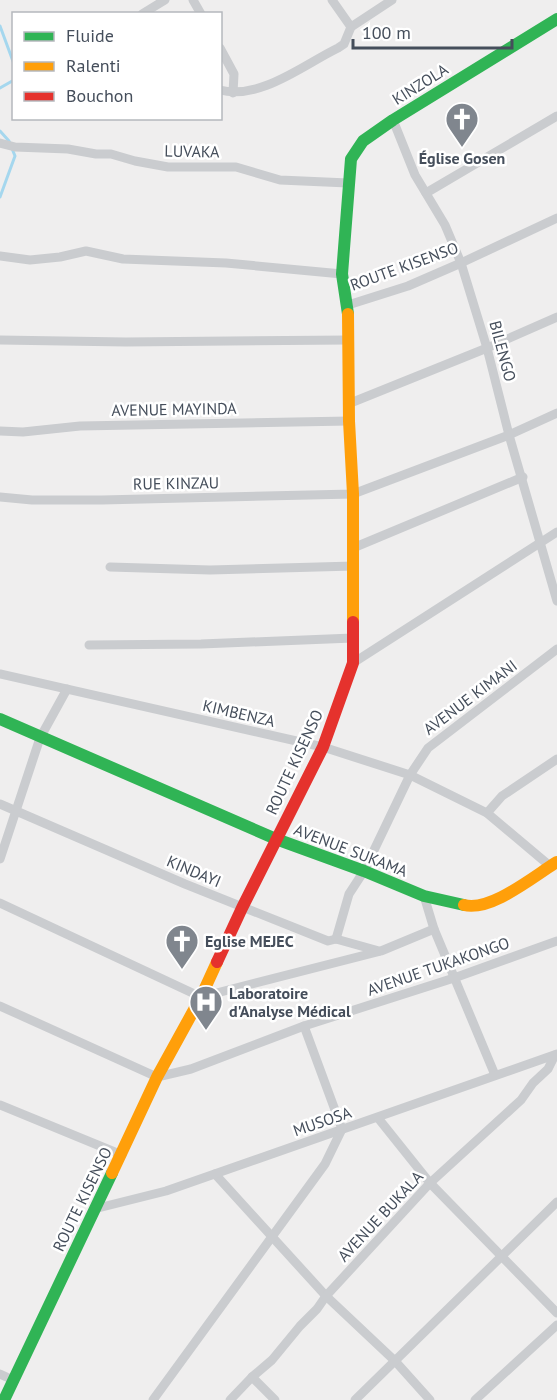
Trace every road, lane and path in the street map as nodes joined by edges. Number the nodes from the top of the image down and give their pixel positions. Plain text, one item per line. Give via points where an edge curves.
1 (165, 0) edge
2 (332, 0) edge
3 (392, 0) edge
4 (145, 12) edge
5 (557, 19) edge
6 (351, 27) junction
7 (222, 52) edge
8 (222, 90) edge
9 (233, 93) junction
10 (557, 116) edge
11 (393, 120) junction
12 (0, 144) edge
13 (348, 183) junction
14 (426, 193) junction
15 (557, 218) edge
16 (0, 256) edge
17 (461, 263) junction
18 (342, 274) junction
19 (348, 305) junction
20 (557, 316) edge
21 (0, 340) edge
22 (348, 340) junction
23 (487, 348) junction
24 (348, 404) junction
25 (557, 413) edge
26 (349, 421) junction
27 (0, 431) edge
28 (509, 435) junction
29 (523, 477) junction
30 (353, 494) junction
31 (0, 497) edge
32 (557, 532) edge
33 (541, 543) junction
34 (353, 548) junction
35 (354, 566) junction
36 (110, 567) dead end
37 (557, 601) edge
38 (353, 638) junction
39 (89, 645) dead end
40 (557, 649) edge
41 (353, 663) junction
42 (0, 674) edge
43 (67, 689) junction
44 (0, 719) edge
45 (40, 738) junction
46 (323, 747) junction
47 (557, 759) edge
48 (410, 775) junction
49 (0, 804) edge
50 (15, 811) junction
51 (487, 813) junction
52 (276, 839) junction
53 (0, 859) edge
54 (554, 864) edge
55 (364, 871) junction
56 (424, 896) junction
57 (0, 903) edge
58 (242, 908) junction
59 (434, 929) junction
60 (336, 939) junction
61 (557, 941) edge
62 (381, 951) junction
63 (454, 978) junction
64 (201, 997) junction
65 (0, 1006) edge
66 (304, 1026) junction
67 (556, 1054) edge
68 (495, 1075) junction
69 (158, 1077) junction
70 (0, 1105) edge
71 (378, 1118) junction
72 (342, 1129) junction
73 (122, 1155) junction
74 (215, 1173) junction
75 (430, 1183) junction
76 (557, 1202) edge
77 (94, 1209) junction
78 (272, 1235) junction
79 (501, 1255) junction
80 (326, 1296) junction
81 (557, 1313) edge
82 (557, 1325) edge
83 (395, 1361) junction
84 (0, 1374) edge
85 (252, 1377) junction
86 (13, 1380) junction
87 (4, 1400) edge
88 (153, 1400) edge
89 (230, 1400) edge
90 (275, 1400) edge
91 (355, 1400) edge
92 (430, 1400) edge
93 (475, 1400) edge

1 - 4 street
2 - 6 street
3 - 6 street
5 - 11 street, KINZOLA
6 - 9 street via 338,48 268,86
7 - 9 street via 234,74
8 - 9 street
10 - 14 street
11 - 13 street, KINZOLA via 363,141 351,159
11 - 14 street, BILENGO
12 - 13 street, LUVAKA via 68,148 168,167 236,167 280,180
13 - 18 street
14 - 17 street, BILENGO
15 - 17 street, ROUTE KISENSO
16 - 18 street via 30,260 86,251 123,259 226,263
17 - 19 street, ROUTE KISENSO via 408,286
17 - 23 street, BILENGO
18 - 19 street
19 - 22 street, ROUTE KISENSO
20 - 23 street
21 - 22 street
22 - 24 street, ROUTE KISENSO
23 - 24 street
23 - 28 street, BILENGO
24 - 26 street, ROUTE KISENSO
25 - 28 street, RUE KINZAU
26 - 27 street, AVENUE MAYINDA
26 - 30 street, ROUTE KISENSO
28 - 29 street, BILENGO
28 - 30 street, RUE KINZAU
29 - 33 street, BILENGO
29 - 34 street
30 - 31 street, RUE KINZAU via 90,500
30 - 34 street, ROUTE KISENSO
32 - 33 street
33 - 37 street, BILENGO
33 - 41 street
34 - 35 street, ROUTE KISENSO
35 - 36 street via 210,570
35 - 38 street, ROUTE KISENSO
38 - 39 street
38 - 41 street, ROUTE KISENSO
40 - 48 street, AVENUE KIMANI via 428,748
41 - 46 street, ROUTE KISENSO
42 - 43 street, KIMBENZA
43 - 45 street
43 - 46 street, KIMBENZA
44 - 45 street, AVENUE SUKAMA
45 - 50 street
45 - 52 street, AVENUE SUKAMA
46 - 48 street, KIMBENZA
46 - 52 street, ROUTE KISENSO
47 - 51 street via 502,796
48 - 51 street, KIMBENZA
48 - 55 street, AVENUE KIMANI
49 - 50 street, KINDAYI
50 - 53 street
50 - 58 street, KINDAYI
51 - 54 street, KIMBENZA
52 - 55 street, AVENUE SUKAMA
52 - 58 street, ROUTE KISENSO
54 - 56 street, AVENUE SUKAMA via 492,902 471,906
55 - 56 street, AVENUE SUKAMA
55 - 60 street, AVENUE KIMANI via 349,894
56 - 59 street
57 - 64 street
58 - 60 street, KINDAYI via 328,941
58 - 64 street, ROUTE KISENSO
59 - 62 street
59 - 63 street
60 - 62 street, KINDAYI
61 - 63 street, AVENUE TUKAKONGO
62 - 64 street
63 - 66 street, AVENUE TUKAKONGO
63 - 68 street
64 - 69 street, ROUTE KISENSO
65 - 69 street
66 - 69 street, AVENUE TUKAKONGO via 192,1069
66 - 72 street
67 - 68 street, MUSOSA
67 - 75 street, AVENUE BUKALA via 521,1101
68 - 71 street, MUSOSA
69 - 73 street, ROUTE KISENSO
70 - 73 street
71 - 72 street, MUSOSA
71 - 75 street
72 - 74 street, MUSOSA
72 - 78 street via 325,1164
73 - 77 street, ROUTE KISENSO
74 - 77 street, MUSOSA via 166,1191
74 - 78 street
75 - 79 street
75 - 80 street, AVENUE BUKALA
76 - 79 street
77 - 86 street, ROUTE KISENSO
78 - 80 street
78 - 88 street
79 - 81 street
79 - 83 street
80 - 83 street
80 - 85 street, AVENUE BUKALA via 272,1360
82 - 93 street
83 - 91 street
83 - 92 street
84 - 86 street
85 - 89 street, AVENUE BUKALA
85 - 90 street
86 - 87 street, ROUTE KISENSO

